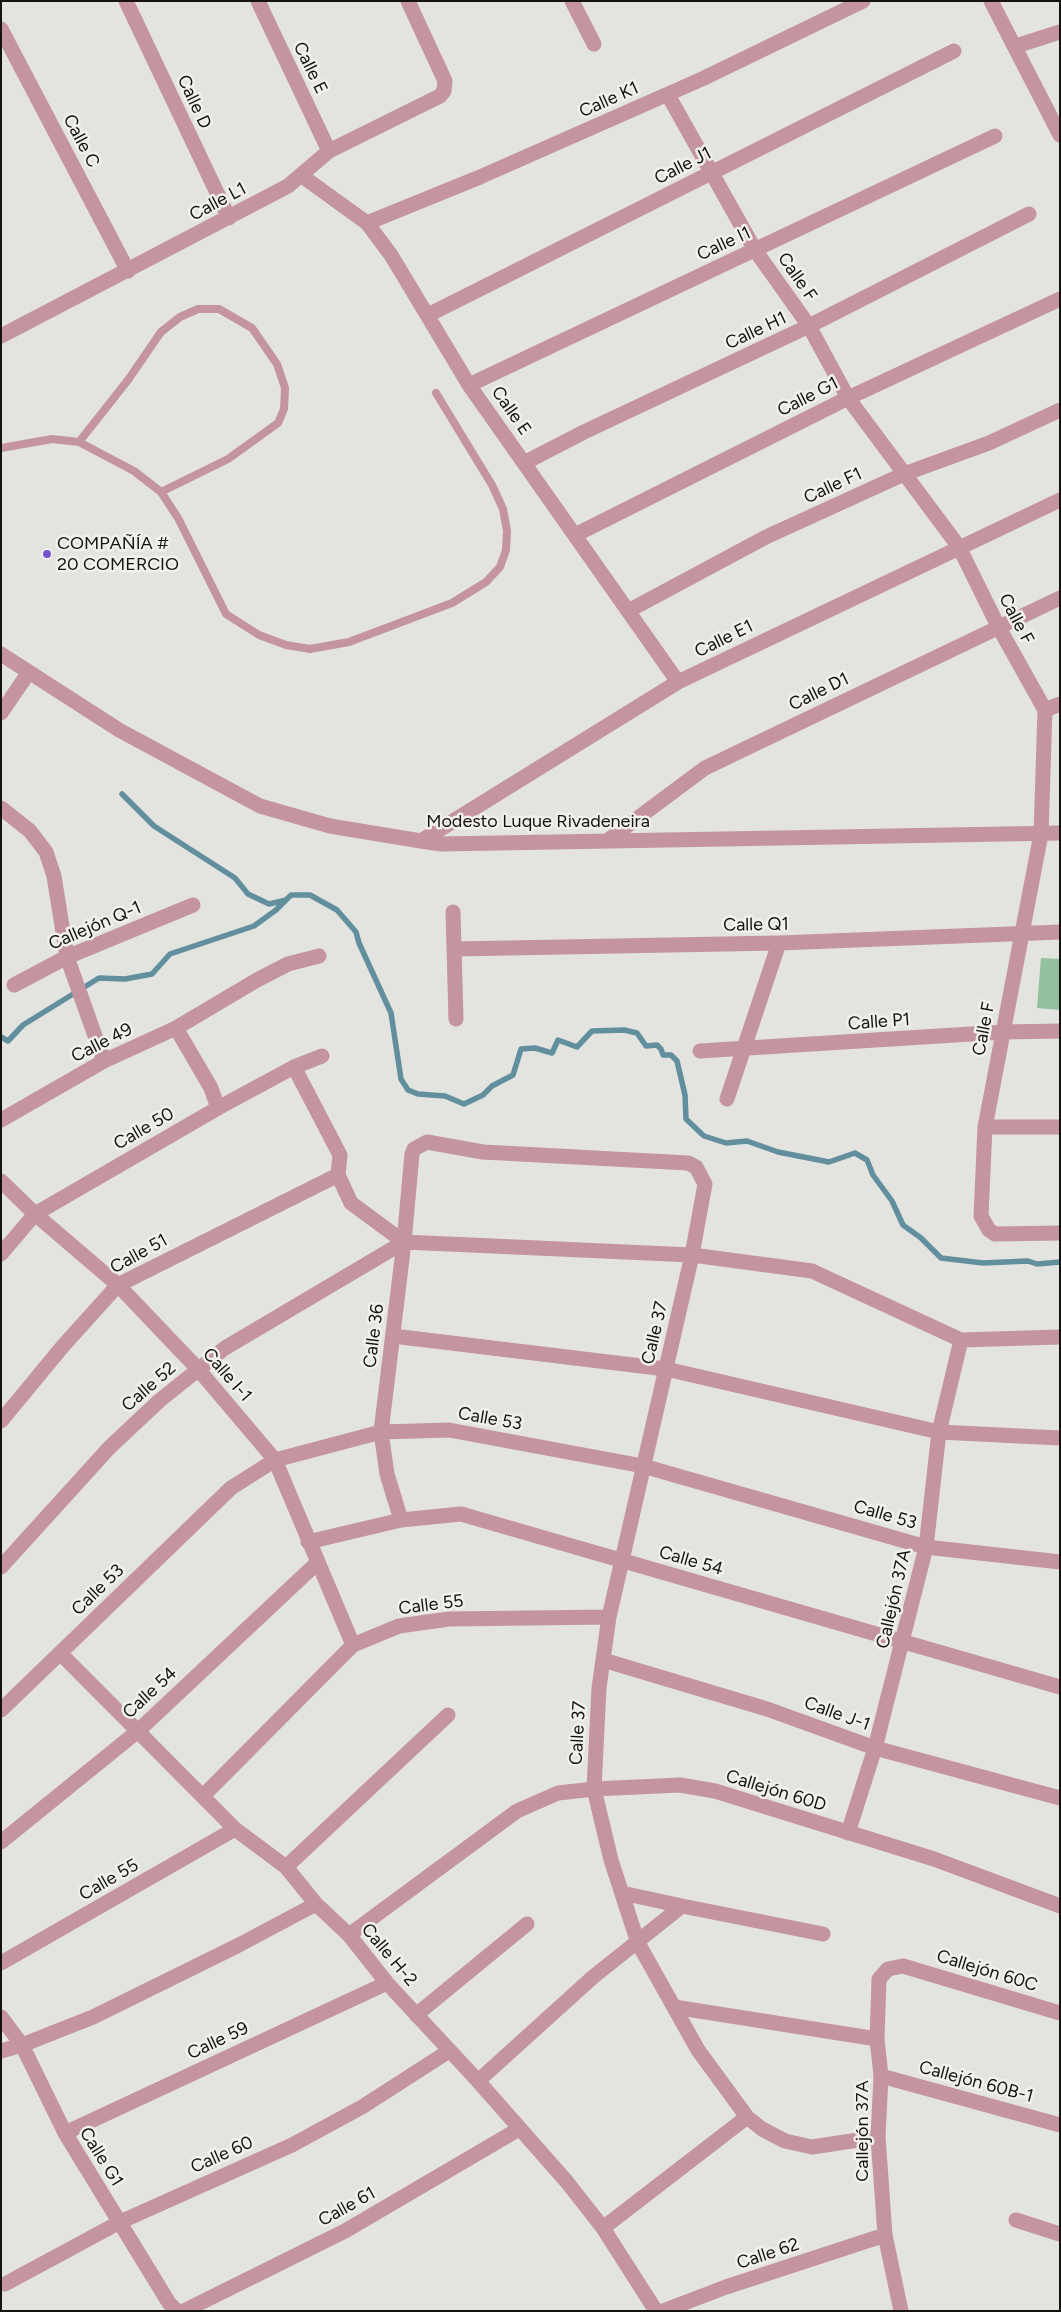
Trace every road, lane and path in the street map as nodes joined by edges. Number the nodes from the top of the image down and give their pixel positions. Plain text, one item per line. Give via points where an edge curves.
1 (126, 1) edge
2 (258, 1) edge
3 (408, 1) edge
4 (572, 1) edge
5 (863, 1) edge
6 (991, 1) edge
7 (1, 29) edge
8 (1060, 32) edge
9 (594, 44) dead end
10 (1016, 46) junction
11 (954, 51) dead end
12 (668, 95) junction
13 (1060, 135) edge
14 (995, 136) dead end
15 (329, 150) junction
16 (711, 173) junction
17 (302, 176) junction
18 (1029, 214) dead end
19 (229, 218) junction
20 (367, 223) junction
21 (755, 250) junction
22 (128, 271) junction
23 (1060, 299) edge
24 (428, 315) junction
25 (809, 326) junction
26 (1, 336) edge
27 (469, 385) junction
28 (436, 393) dead end
29 (848, 398) junction
30 (1060, 410) edge
31 (79, 442) junction
32 (1, 448) edge
33 (524, 463) junction
34 (904, 474) junction
35 (161, 492) junction
36 (1060, 500) edge
37 (575, 535) junction
38 (959, 547) junction
39 (1060, 598) edge
40 (628, 611) junction
41 (998, 626) junction
42 (1, 654) edge
43 (29, 672) junction
44 (678, 682) junction
45 (1060, 704) edge
46 (1044, 710) junction
47 (1, 713) edge
48 (1, 808) edge
49 (1041, 834) junction
50 (1060, 834) edge
51 (607, 841) junction
52 (421, 842) junction
53 (193, 906) dead end
54 (453, 912) dead end
55 (1022, 932) junction
56 (1060, 932) edge
57 (779, 943) junction
58 (454, 949) junction
59 (67, 956) junction
60 (319, 956) dead end
61 (14, 985) dead end
62 (456, 1019) dead end
63 (176, 1028) junction
64 (1060, 1031) edge
65 (1003, 1032) junction
66 (743, 1049) junction
67 (700, 1051) dead end
68 (322, 1056) dead end
69 (104, 1061) junction
70 (294, 1067) junction
71 (726, 1099) dead end
72 (218, 1108) junction
73 (1, 1120) edge
74 (1060, 1127) edge
75 (985, 1128) junction
76 (412, 1154) joint
77 (338, 1175) junction
78 (1, 1181) edge
79 (35, 1214) junction
80 (1060, 1233) edge
81 (404, 1242) junction
82 (1, 1254) edge
83 (692, 1255) junction
84 (118, 1285) junction
85 (393, 1336) junction
86 (1060, 1337) edge
87 (961, 1340) junction
88 (198, 1369) junction
89 (666, 1369) junction
90 (1, 1422) edge
91 (381, 1432) junction
92 (939, 1432) junction
93 (1060, 1438) edge
94 (275, 1460) junction
95 (643, 1466) junction
96 (401, 1520) junction
97 (308, 1542) junction
98 (926, 1547) junction
99 (622, 1560) junction
100 (1060, 1562) edge
101 (317, 1563) junction
102 (1, 1567) edge
103 (609, 1617) junction
104 (903, 1642) junction
105 (353, 1645) junction
106 (60, 1653) junction
107 (603, 1660) junction
108 (1060, 1687) edge
109 (1, 1710) edge
110 (448, 1715) dead end
111 (138, 1731) junction
112 (875, 1748) junction
113 (594, 1789) junction
114 (204, 1796) junction
115 (1060, 1798) edge
116 (235, 1830) junction
117 (848, 1833) junction
118 (1, 1842) edge
119 (286, 1867) junction
120 (622, 1893) junction
121 (316, 1904) junction
122 (682, 1906) junction
123 (1060, 1906) edge
124 (527, 1924) dead end
125 (823, 1934) dead end
126 (349, 1935) junction
127 (638, 1942) junction
128 (1, 1963) edge
129 (903, 1966) joint
130 (387, 1984) junction
131 (674, 2007) junction
132 (1060, 2013) edge
133 (416, 2015) junction
134 (1, 2018) edge
135 (877, 2039) junction
136 (22, 2046) junction
137 (1, 2051) edge
138 (450, 2051) junction
139 (882, 2076) junction
140 (478, 2081) junction
141 (747, 2116) junction
142 (1060, 2126) edge
143 (519, 2129) junction
144 (65, 2133) junction
145 (878, 2136) junction
146 (1016, 2220) dead end
147 (120, 2222) junction
148 (603, 2228) junction
149 (1060, 2234) edge
150 (885, 2235) junction
151 (5, 2284) dead end
152 (183, 2310) edge
153 (656, 2311) edge
154 (663, 2311) edge
155 (901, 2311) edge

1 - 19 street, Calle D
2 - 15 street, Calle E
3 - 15 street, Calle L1 via 446,81 444,91 440,96
4 - 9 street
5 - 12 street, Calle K1
6 - 10 street
7 - 22 street, Calle C
8 - 10 street
10 - 13 street
11 - 16 street, Calle J1
12 - 16 street, Calle F
12 - 20 street, Calle K1
14 - 21 street, Calle I1
15 - 17 street, Calle L1
16 - 21 street, Calle F
16 - 24 street, Calle J1
17 - 19 street, Calle L1
17 - 20 street, Calle E
18 - 25 street, Calle H1
19 - 22 street, Calle L1
20 - 24 street, Calle E
21 - 25 street, Calle F
21 - 27 street, Calle I1
22 - 26 street, Calle L1
23 - 29 street, Calle G1
24 - 27 street, Calle E
25 - 29 street, Calle F
25 - 33 street, Calle H1
27 - 33 street, Calle E
28 - 35 lane via 503,509 506,550 500,567 486,582 452,603 349,642 310,649 286,645 258,635 226,614 178,518
29 - 34 street, Calle F
29 - 37 street, Calle G1
30 - 34 street, Calle F1 via 989,443
31 - 32 lane via 52,439
31 - 35 lane via 134,471
31 - 35 lane via 161,332 180,317 198,310 219,309 252,328 276,364 285,388 284,409 278,423 228,459
33 - 37 street, Calle E
34 - 38 street, Calle F
34 - 40 street, Calle F1 via 766,538
36 - 38 street, Calle E1
37 - 40 street, Calle E
38 - 41 street, Calle F
38 - 44 street, Calle E1
39 - 41 street, Calle D1
40 - 44 street, Calle E
41 - 46 street, Calle F
41 - 51 street, Calle D1 via 705,768
42 - 43 street, Modesto Luque Rivadeneira
43 - 47 street
43 - 52 street, Modesto Luque Rivadeneira via 119,730 260,806 330,826
44 - 52 street, Calle E1
45 - 46 street
46 - 49 street, Calle F
48 - 59 street via 30,830 46,852 54,876
49 - 50 street, Modesto Luque Rivadeneira
49 - 51 street, Modesto Luque Rivadeneira
49 - 55 street, Calle F
51 - 52 street, Modesto Luque Rivadeneira
53 - 59 street, Callejón Q-1
54 - 58 street
55 - 56 street, Calle Q1
55 - 57 street, Calle Q1
55 - 65 street, Calle F
57 - 58 street, Calle Q1
57 - 66 street
58 - 62 street
59 - 61 street, Callejón Q-1
59 - 69 street
60 - 63 street, Calle 49 via 288,964 256,980
63 - 69 street, Calle 49
63 - 72 street via 211,1088
64 - 65 street, Calle P1
65 - 66 street, Calle P1
65 - 75 street, Calle F
66 - 67 street, Calle P1
66 - 71 street
68 - 70 street, Calle 50
69 - 73 street, Calle 49
70 - 72 street, Calle 50
70 - 77 street via 340,1155
72 - 79 street, Calle 50
74 - 75 street
75 - 80 street, Calle F via 981,1216 989,1230 995,1234
76 - 81 street, Calle 36
76 - 83 street, Calle 37 via 419,1145 427,1142 483,1152 688,1163 696,1168 705,1184
77 - 81 street via 351,1203
77 - 84 street, Calle 51
78 - 79 street, Calle I-1
79 - 82 street, Calle 50
79 - 84 street, Calle I-1
81 - 83 street
81 - 85 street, Calle 36
81 - 88 street, Calle 52 via 225,1348
83 - 87 street via 812,1271
83 - 89 street, Calle 37
84 - 88 street, Calle I-1
84 - 90 street, Calle 51
85 - 89 street
85 - 91 street, Calle 36
86 - 87 street
87 - 92 street, Callejón 37A
88 - 94 street, Calle I-1
88 - 102 street, Calle 52 via 109,1448
89 - 92 street
89 - 95 street, Calle 37
91 - 94 street, Calle 53
91 - 95 street, Calle 53 via 449,1430
91 - 96 street, Calle 36
92 - 93 street
92 - 98 street, Callejón 37A
94 - 97 street, Calle I-1
94 - 106 street, Calle 53 via 231,1488
95 - 98 street, Calle 53
95 - 99 street, Calle 37
96 - 97 street, Calle 54
96 - 99 street, Calle 54 via 461,1514
97 - 101 street, Calle I-1
98 - 100 street, Calle 53
98 - 104 street, Callejón 37A
99 - 103 street, Calle 37
99 - 104 street, Calle 54
101 - 105 street, Calle I-1
101 - 111 street, Calle 54
103 - 105 street, Calle 55 via 450,1619 399,1626
103 - 107 street, Calle 37
104 - 108 street, Calle 54
104 - 112 street, Callejón 37A
105 - 114 street, Calle 55
106 - 109 street, Calle 53
106 - 111 street, Calle H-2
107 - 112 street, Calle J-1 via 767,1709
107 - 113 street, Calle 37
110 - 119 street
111 - 114 street, Calle H-2
111 - 118 street, Calle 54
112 - 115 street, Calle J-1
112 - 117 street, Callejón 37A
113 - 117 street, Callejón 60D via 680,1785 715,1791
113 - 120 street, Calle 37
113 - 126 street, Callejón 60D via 558,1793 517,1811
114 - 116 street, Calle H-2
116 - 119 street, Calle H-2
116 - 128 street, Calle 55
117 - 123 street, Callejón 60D via 934,1859
119 - 121 street, Calle H-2
120 - 122 street
120 - 127 street, Calle 37
121 - 126 street, Calle H-2
121 - 136 street via 93,2017
122 - 125 street
122 - 127 street
124 - 133 street
126 - 130 street, Calle H-2
127 - 131 street, Calle 37
127 - 140 street
129 - 132 street, Callejón 60C
129 - 135 street, Callejón 37A via 888,1969 879,1979
130 - 133 street, Calle H-2
130 - 144 street, Calle 59
131 - 135 street
131 - 141 street, Calle 37 via 698,2050
133 - 138 street, Calle H-2
134 - 136 street, Calle G1
135 - 139 street, Callejón 37A
136 - 137 street
136 - 144 street, Calle G1
138 - 140 street, Calle H-2
138 - 147 street, Calle 60 via 362,2107 292,2145
139 - 142 street, Callejón 60B-1
139 - 145 street, Callejón 37A
140 - 143 street, Calle H-2
141 - 145 street, Calle 37 via 762,2130 785,2141 812,2148
141 - 148 street
143 - 148 street, Calle H-2
143 - 152 street, Calle 61 via 346,2231
144 - 147 street, Calle G1
145 - 150 street, Callejón 37A
146 - 149 street
147 - 151 street, Calle 60
147 - 152 street, Calle G1 via 169,2303
148 - 153 street, Calle H-2
150 - 154 street, Calle 62
150 - 155 street, Callejón 37A

